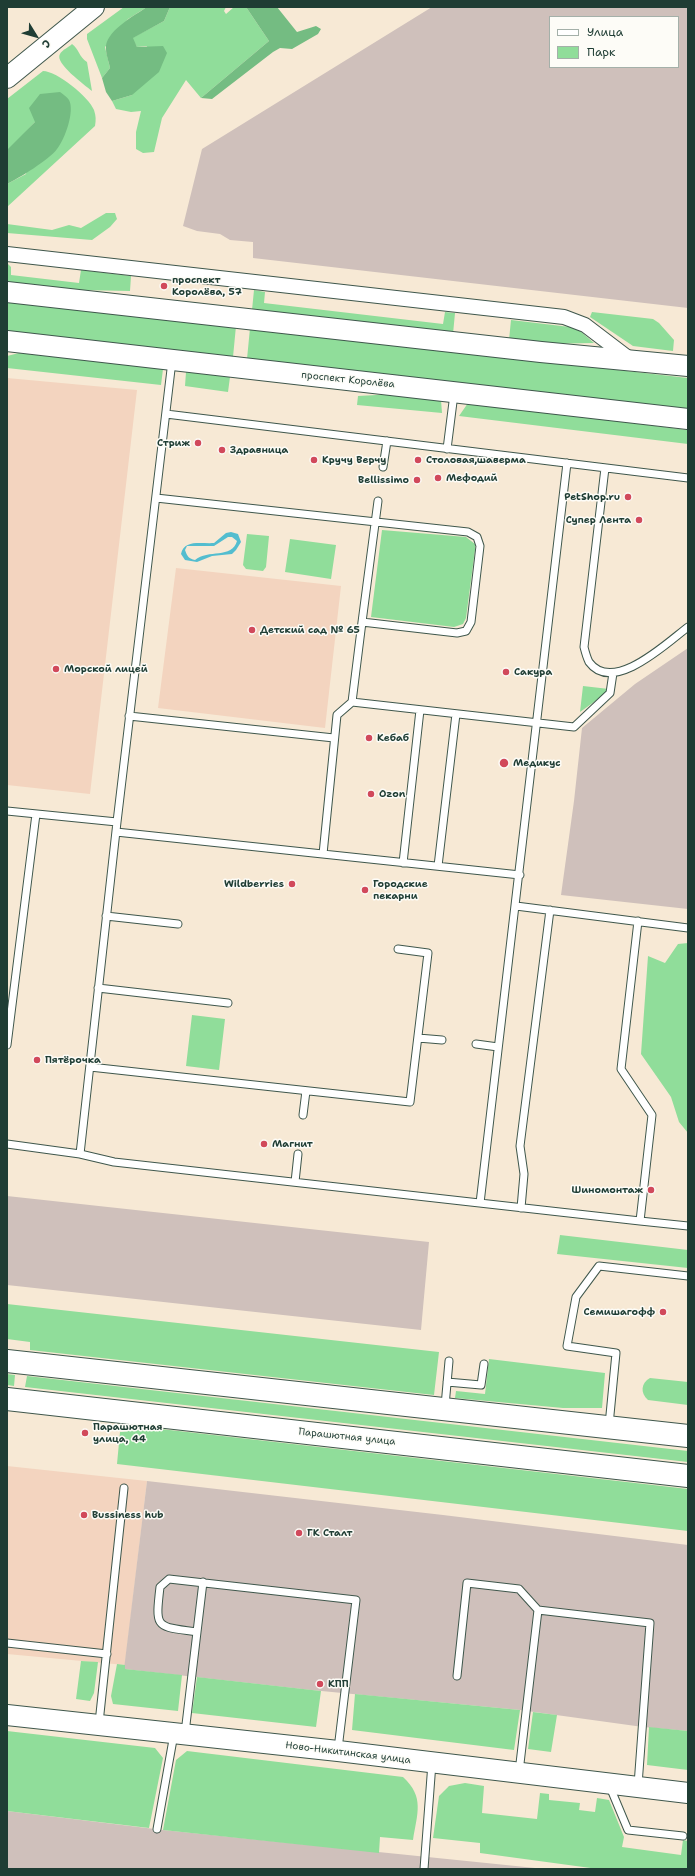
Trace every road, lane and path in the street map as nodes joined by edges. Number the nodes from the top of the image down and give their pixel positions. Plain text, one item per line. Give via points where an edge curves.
1 (94, 7) edge
2 (7, 78) edge
3 (7, 254) edge
4 (7, 292) edge
5 (7, 342) edge
6 (172, 360) junction
7 (631, 360) junction
8 (688, 366) edge
9 (454, 392) junction
10 (166, 414) junction
11 (688, 419) edge
12 (387, 441) junction
13 (447, 449) junction
14 (567, 463) junction
15 (383, 467) dead end
16 (604, 468) junction
17 (688, 478) edge
18 (156, 498) junction
19 (378, 501) dead end
20 (375, 522) junction
21 (362, 622) junction
22 (688, 627) edge
23 (613, 673) junction
24 (352, 702) junction
25 (420, 710) junction
26 (456, 714) junction
27 (129, 716) junction
28 (536, 723) junction
29 (334, 738) junction
30 (7, 811) edge
31 (36, 814) junction
32 (117, 822) junction
33 (116, 832) junction
34 (323, 854) junction
35 (403, 863) junction
36 (438, 866) junction
37 (520, 875) junction
38 (516, 906) junction
39 (550, 910) junction
40 (106, 916) junction
41 (638, 921) junction
42 (178, 924) dead end
43 (688, 928) edge
44 (398, 949) dead end
45 (98, 988) junction
46 (228, 1003) dead end
47 (418, 1038) junction
48 (442, 1040) dead end
49 (476, 1044) dead end
50 (7, 1045) edge
51 (498, 1046) junction
52 (90, 1067) junction
53 (306, 1091) junction
54 (303, 1115) dead end
55 (7, 1144) edge
56 (80, 1154) junction
57 (298, 1154) dead end
58 (295, 1182) junction
59 (480, 1203) junction
60 (521, 1208) junction
61 (640, 1221) junction
62 (688, 1226) edge
63 (688, 1276) edge
64 (7, 1361) edge
65 (449, 1361) dead end
66 (484, 1364) dead end
67 (447, 1382) junction
68 (7, 1399) edge
69 (444, 1410) junction
70 (609, 1428) junction
71 (688, 1436) edge
72 (688, 1476) edge
73 (124, 1488) dead end
74 (203, 1582) junction
75 (538, 1610) junction
76 (197, 1632) junction
77 (7, 1643) edge
78 (107, 1654) junction
79 (457, 1676) dead end
80 (7, 1715) edge
81 (99, 1725) junction
82 (180, 1734) junction
83 (338, 1751) junction
84 (432, 1763) junction
85 (519, 1772) junction
86 (608, 1783) junction
87 (638, 1787) junction
88 (688, 1793) edge
89 (157, 1829) dead end
90 (683, 1836) dead end
91 (424, 1869) edge

1 - 2 street
3 - 7 street via 564,317 585,325
4 - 7 street
5 - 6 street, проспект Королёва
6 - 9 street, проспект Королёва
6 - 10 lane
7 - 8 street
9 - 11 street, проспект Королёва
9 - 13 lane
10 - 12 lane
10 - 18 lane
12 - 13 lane
12 - 15 lane
13 - 14 lane
14 - 16 lane
14 - 28 lane
16 - 17 lane
16 - 23 lane via 584,647 589,662 600,670
18 - 20 lane
18 - 27 lane
19 - 20 lane
20 - 21 lane
20 - 21 lane via 468,532 477,538 480,546 474,603 471,622 466,631 457,633
21 - 24 lane
22 - 23 lane via 634,667
23 - 28 lane via 610,693 574,728
24 - 25 lane
24 - 29 lane via 337,715
25 - 26 lane
25 - 35 lane
26 - 28 lane
26 - 36 lane
27 - 29 lane
27 - 32 lane
28 - 37 lane
29 - 34 lane
30 - 31 lane
31 - 32 lane
31 - 50 lane
32 - 33 lane
33 - 34 lane
33 - 40 lane
34 - 35 lane
35 - 36 lane
36 - 37 lane
37 - 38 lane
38 - 39 lane
38 - 51 lane
39 - 41 lane
39 - 60 lane via 520,1146 524,1174
40 - 42 lane
40 - 45 lane
41 - 43 lane
41 - 61 lane via 621,1069 652,1115
44 - 47 lane via 428,953
45 - 46 lane
45 - 52 lane
47 - 48 lane
47 - 53 lane via 410,1102
49 - 51 lane
51 - 59 lane
52 - 53 lane
52 - 56 lane
53 - 54 lane
55 - 56 lane
56 - 58 lane via 114,1162
57 - 58 lane
58 - 59 lane
59 - 60 lane
60 - 61 lane
61 - 62 lane
63 - 70 lane via 599,1266 576,1297 567,1346 616,1353
64 - 69 main road
65 - 67 lane
66 - 67 lane via 481,1385
67 - 69 lane
68 - 72 main road, Парашютная улица
69 - 70 main road
70 - 71 main road
73 - 78 lane
74 - 76 lane
74 - 76 lane via 174,1579 160,1586 157,1614 160,1624
74 - 83 lane via 356,1600
75 - 79 lane via 519,1589 467,1583
75 - 85 lane
75 - 87 lane via 650,1623
76 - 82 lane
77 - 78 lane
78 - 81 lane
80 - 81 street, Ново-Никитинская улица
81 - 82 street, Ново-Никитинская улица
82 - 83 street, Ново-Никитинская улица
82 - 89 lane
83 - 84 street, Ново-Никитинская улица
84 - 85 street, Ново-Никитинская улица
84 - 91 lane
85 - 86 street, Ново-Никитинская улица
86 - 87 street, Ново-Никитинская улица
86 - 90 lane via 628,1830
87 - 88 street, Ново-Никитинская улица

